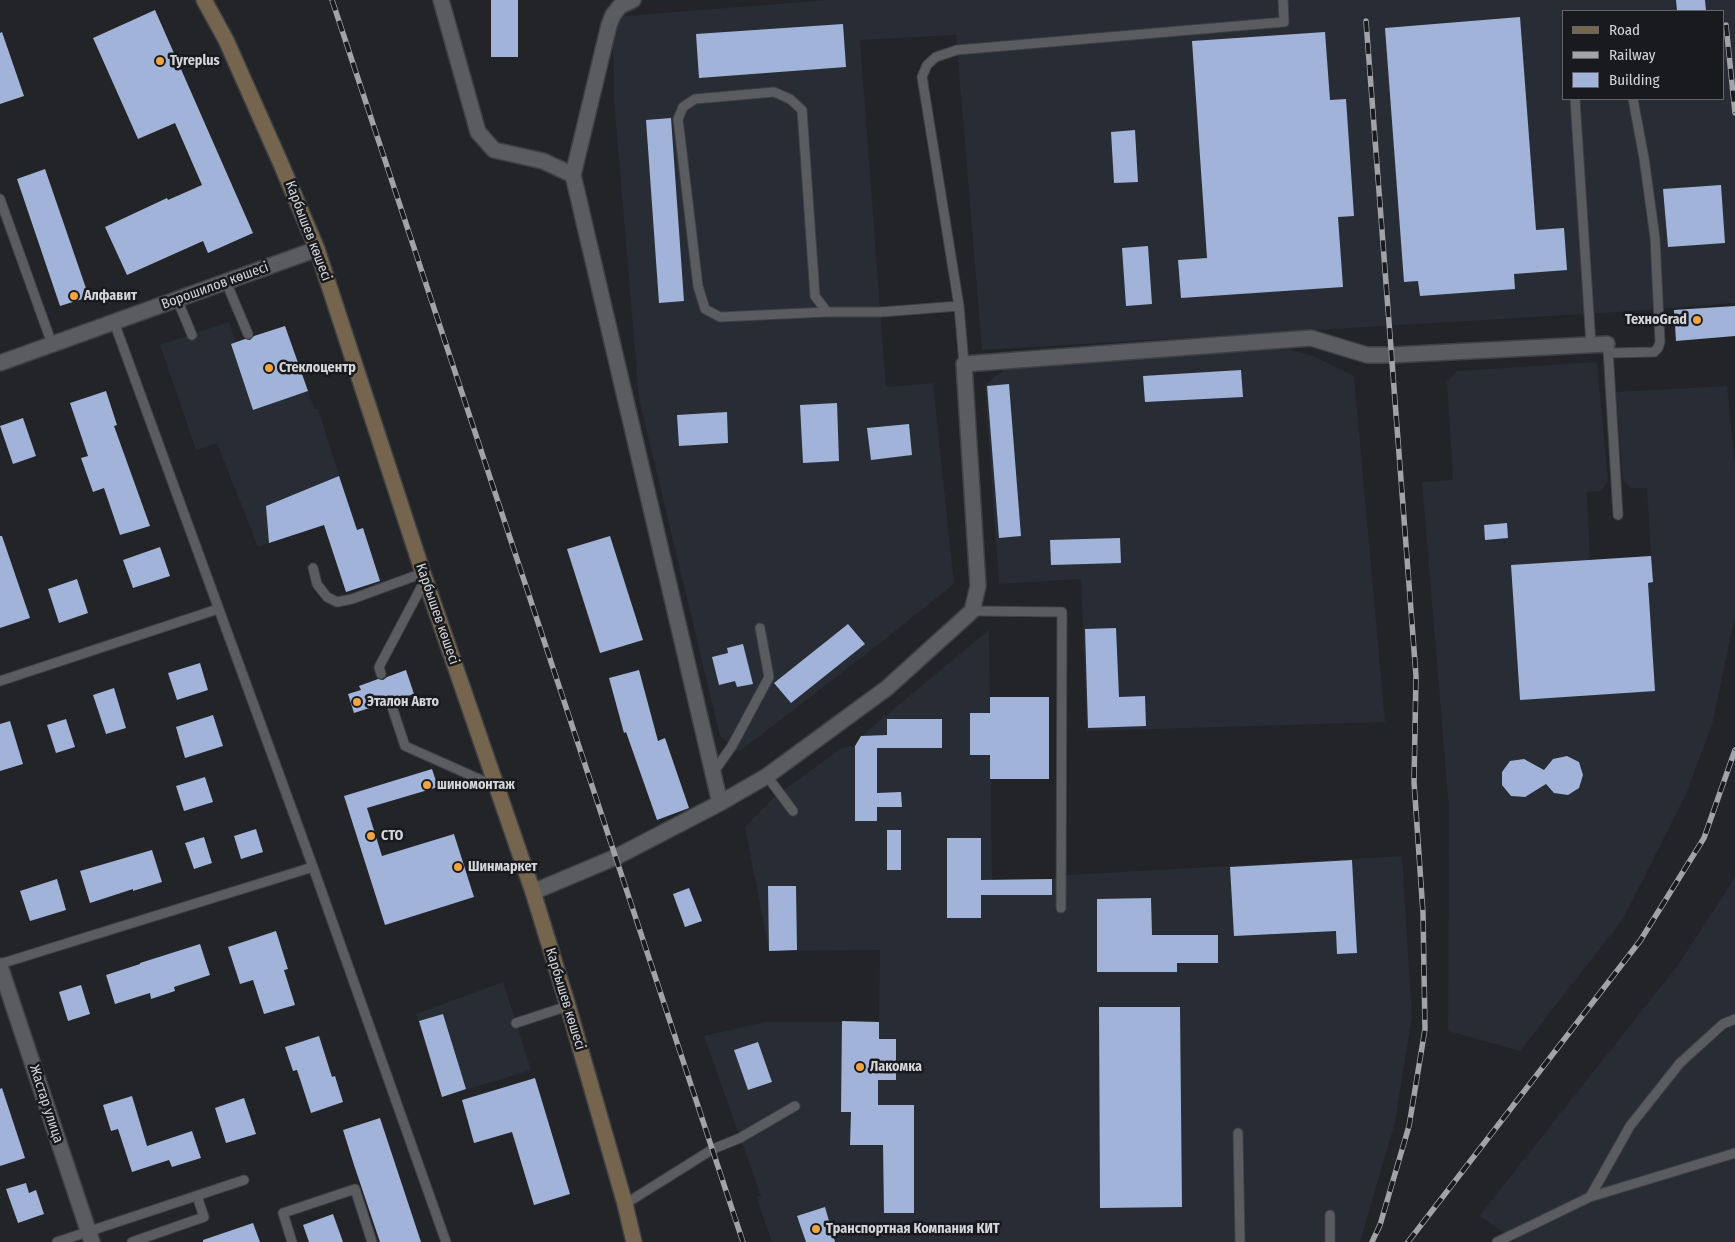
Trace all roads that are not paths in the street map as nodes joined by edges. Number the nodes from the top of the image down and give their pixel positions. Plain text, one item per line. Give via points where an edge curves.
1 (204, 0) edge
2 (440, 0) edge
3 (633, 0) edge
4 (1283, 0) edge
5 (1575, 100) edge
6 (1633, 100) edge
7 (573, 175) junction
8 (0, 199) edge
9 (317, 249) junction
10 (226, 282) junction
11 (177, 299) junction
12 (959, 306) junction
13 (827, 312) junction
14 (114, 322) junction
15 (248, 334) dead end
16 (192, 335) dead end
17 (52, 344) junction
18 (1591, 345) junction
19 (1608, 348) junction
20 (0, 363) edge
21 (964, 364) junction
22 (1618, 515) dead end
23 (313, 568) dead end
24 (424, 576) junction
25 (218, 609) junction
26 (972, 612) junction
27 (760, 628) dead end
28 (381, 674) dead end
29 (0, 681) edge
30 (391, 704) dead end
31 (713, 773) junction
32 (767, 776) junction
33 (497, 788) junction
34 (720, 803) junction
35 (793, 811) dead end
36 (313, 867) junction
37 (533, 892) junction
38 (1061, 908) dead end
39 (0, 965) edge
40 (568, 1006) junction
41 (1735, 1020) edge
42 (516, 1023) dead end
43 (795, 1106) dead end
44 (1238, 1133) dead end
45 (1735, 1153) edge
46 (244, 1180) dead end
47 (197, 1196) junction
48 (1590, 1196) junction
49 (625, 1204) junction
50 (1330, 1215) dead end
51 (90, 1237) edge
52 (57, 1242) edge
53 (132, 1242) edge
54 (292, 1242) edge
55 (372, 1242) edge
56 (446, 1242) edge
57 (634, 1242) edge
58 (1240, 1242) edge
59 (1330, 1242) edge
60 (1497, 1242) edge

1 - 9 main road, Карбышев көшесі via 282,164
2 - 7 street via 478,132 494,150 543,161
3 - 7 street via 620,6 609,25
4 - 12 lane via 1284,22 957,50 927,65 922,78
5 - 18 lane
6 - 19 lane via 1655,238 1660,342 1654,352
7 - 31 street
8 - 17 lane
9 - 10 street, Ворошилов көшесі
9 - 24 main road, Карбышев көшесі
10 - 11 street, Ворошилов көшесі
10 - 15 lane
11 - 14 street, Ворошилов көшесі
11 - 16 lane
12 - 13 lane
12 - 21 lane
13 - 13 lane via 815,296 802,110 790,99 774,92 695,99 683,107 678,119 698,286 705,309 720,317
14 - 17 street, Ворошилов көшесі
14 - 25 lane
17 - 20 street, Ворошилов көшесі
18 - 19 street
18 - 21 street via 1367,355 1311,338
19 - 22 lane
21 - 26 street via 978,586
23 - 24 lane via 317,584 327,597 337,602
24 - 28 lane via 379,667
24 - 33 main road, Карбышев көшесі
25 - 29 lane
25 - 36 lane
26 - 32 street via 887,688
26 - 38 lane via 1062,612
27 - 31 lane via 770,677 732,746
30 - 33 lane via 405,746
31 - 34 street
32 - 34 street
32 - 35 lane
33 - 37 main road, Карбышев көшесі
34 - 37 street via 616,857
36 - 39 lane
36 - 56 lane
37 - 40 main road, Карбышев көшесі
39 - 51 street, Жастар улица
40 - 42 lane
40 - 49 main road, Карбышев көшесі
41 - 48 lane via 1723,1024 1680,1063 1630,1126
43 - 49 lane via 740,1138 713,1149
44 - 58 lane
45 - 48 lane
46 - 47 lane
47 - 51 lane
47 - 53 lane via 204,1217
48 - 60 lane
49 - 57 main road, Карбышев көшесі
50 - 59 lane
51 - 52 lane
54 - 55 lane via 283,1213 355,1189

